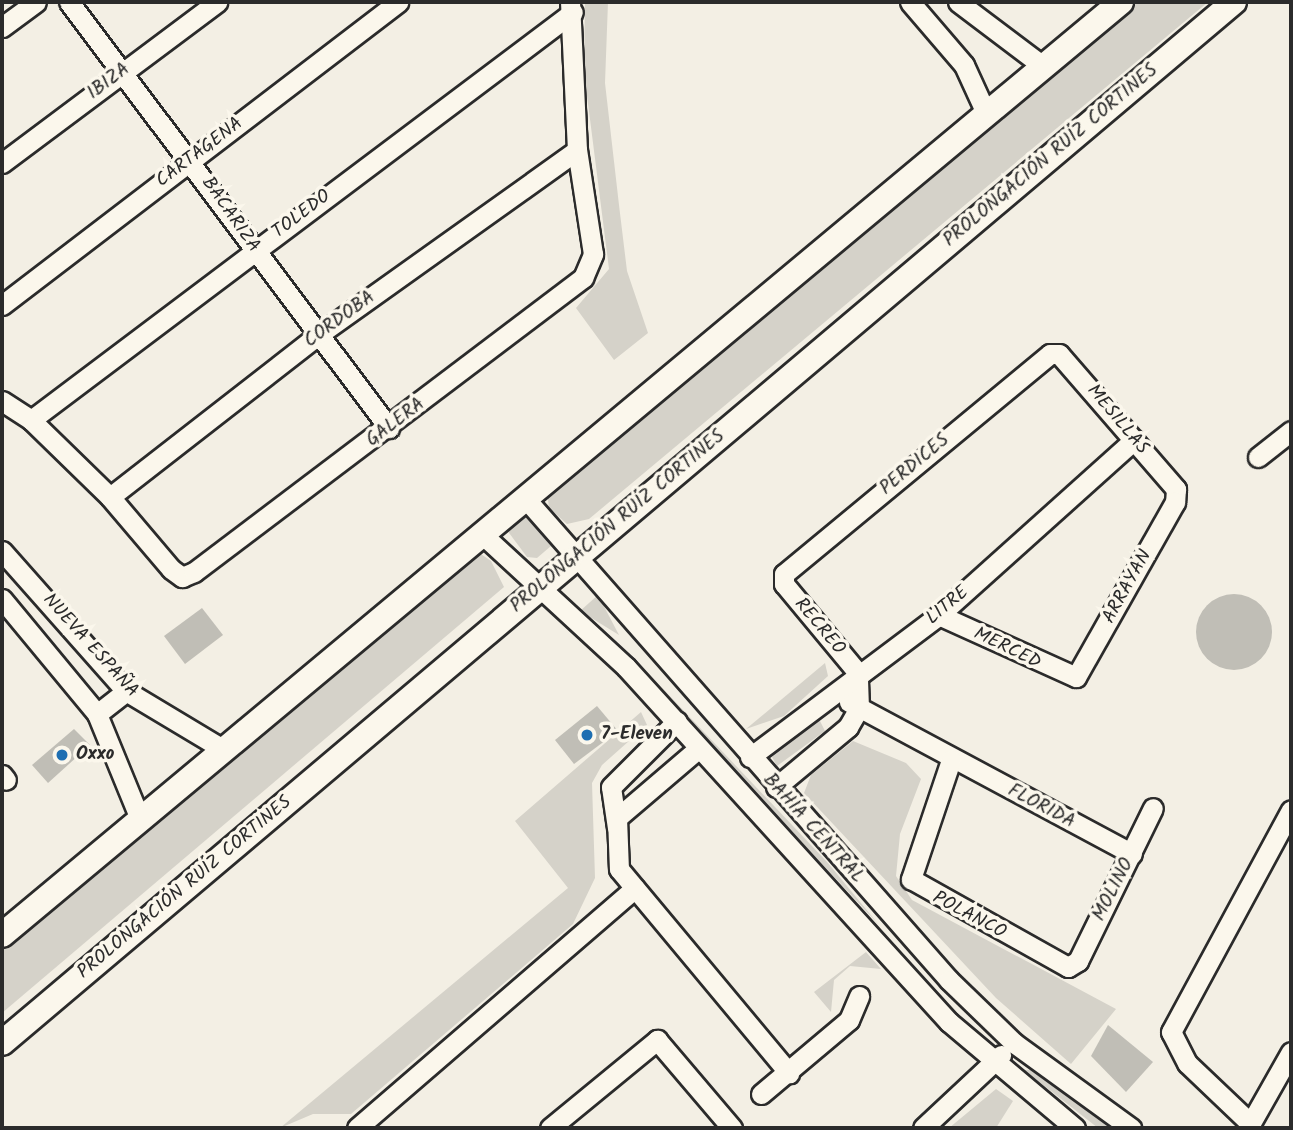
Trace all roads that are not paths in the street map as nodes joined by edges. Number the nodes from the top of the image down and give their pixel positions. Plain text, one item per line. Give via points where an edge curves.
1 (36, 2) edge
2 (69, 2) edge
3 (216, 2) edge
4 (398, 2) edge
5 (910, 2) edge
6 (958, 2) edge
7 (1121, 2) edge
8 (1234, 2) edge
9 (571, 7) edge
10 (2, 27) edge
11 (1043, 66) junction
12 (123, 72) junction
13 (986, 113) junction
14 (577, 149) junction
15 (191, 160) junction
16 (2, 163) edge
17 (255, 251) junction
18 (2, 305) edge
19 (318, 335) junction
20 (1050, 354) joint
21 (2, 401) edge
22 (31, 420) junction
23 (389, 428) junction
24 (1290, 434) edge
25 (1134, 440) junction
26 (1258, 457) dead end
27 (1177, 495) joint
28 (110, 497) junction
29 (525, 498) junction
30 (483, 534) junction
31 (2, 551) edge
32 (578, 555) junction
33 (783, 579) joint
34 (540, 587) junction
35 (2, 599) edge
36 (939, 615) junction
37 (651, 644) junction
38 (626, 667) junction
39 (858, 673) junction
40 (1076, 677) joint
41 (126, 691) junction
42 (834, 694) junction
43 (859, 708) junction
44 (97, 714) junction
45 (677, 722) junction
46 (699, 748) junction
47 (224, 750) junction
48 (750, 757) junction
49 (951, 760) junction
50 (776, 787) junction
51 (1153, 808) dead end
52 (1291, 810) edge
53 (140, 819) junction
54 (617, 827) junction
55 (1132, 855) junction
56 (635, 888) junction
57 (2, 934) edge
58 (915, 944) junction
59 (892, 963) junction
60 (1068, 967) joint
61 (859, 996) dead end
62 (2, 1043) edge
63 (1014, 1043) junction
64 (1291, 1052) edge
65 (992, 1063) junction
66 (789, 1073) junction
67 (761, 1094) dead end
68 (1250, 1126) edge
69 (728, 1127) edge
70 (357, 1128) edge
71 (550, 1128) edge
72 (923, 1128) edge
73 (1075, 1128) edge
74 (1131, 1128) edge

1 - 10 street
2 - 12 street, BACARIZA
3 - 12 street, IBIZA
4 - 15 street, CARTAGENA
5 - 13 street via 964,65
6 - 11 street
7 - 11 main road
8 - 32 main road, PROLONGACIÓN RUÍZ CORTINES
9 - 14 street, GALERA
9 - 17 street, TOLEDO
11 - 13 main road
12 - 15 street, BACARIZA
12 - 16 street, IBIZA
13 - 29 main road
14 - 19 street, CORDOBA
14 - 23 street, GALERA via 593,254 583,278
15 - 17 street, BACARIZA
15 - 18 street, CARTAGENA
17 - 19 street, BACARIZA
17 - 22 street, TOLEDO
19 - 23 street, BACARIZA
19 - 28 street, CORDOBA
20 - 25 street, MESILLAS via 1063,358
20 - 33 street, PERDICES
21 - 22 street, GALERA
22 - 28 street, GALERA
23 - 28 street, GALERA via 182,577
24 - 26 street
25 - 27 street, MESILLAS
25 - 36 street, LITRE
27 - 40 street, ARRAYAN
29 - 30 main road
29 - 32 street, BAHÍA CENTRAL
30 - 34 street, BAHÍA CENTRAL
30 - 47 main road
31 - 41 street, NUEVA ESPAÑA
32 - 34 main road, PROLONGACIÓN RUÍZ CORTINES
32 - 37 street, BAHÍA CENTRAL
33 - 39 street, RECREO
34 - 38 street, BAHÍA CENTRAL
34 - 62 main road, PROLONGACIÓN RUÍZ CORTINES
35 - 44 street, NUEVA ESPAÑA
36 - 39 street, LITRE
36 - 40 street, MERCED
37 - 38 street
37 - 48 street, BAHÍA CENTRAL
38 - 45 street, BAHÍA CENTRAL
39 - 42 street, LITRE
39 - 43 street
41 - 44 street
41 - 47 street, NUEVA ESPAÑA
42 - 43 street, FLORIDA
42 - 48 street, LITRE
43 - 49 street, FLORIDA
43 - 50 street via 848,727
44 - 53 street, NUEVA ESPAÑA
45 - 46 street, BAHÍA CENTRAL
45 - 54 street via 611,787
46 - 54 street
46 - 59 street, BAHÍA CENTRAL
47 - 53 main road
48 - 50 street, BAHÍA CENTRAL
49 - 55 street, FLORIDA
49 - 60 street, POLANCO via 911,879
50 - 58 street, BAHÍA CENTRAL
51 - 55 street, MOLINO
52 - 68 street via 1171,1032 1187,1063
53 - 57 main road
54 - 56 street via 619,869
55 - 60 street, MOLINO via 1078,961
56 - 66 street
56 - 70 street
58 - 59 street
58 - 63 street, BAHÍA CENTRAL
59 - 65 street, BAHÍA CENTRAL
61 - 66 street via 849,1020
63 - 65 street
63 - 74 street, BAHÍA CENTRAL
64 - 68 street
65 - 72 street
65 - 73 street, BAHÍA CENTRAL
66 - 67 street
69 - 71 street via 657,1040

